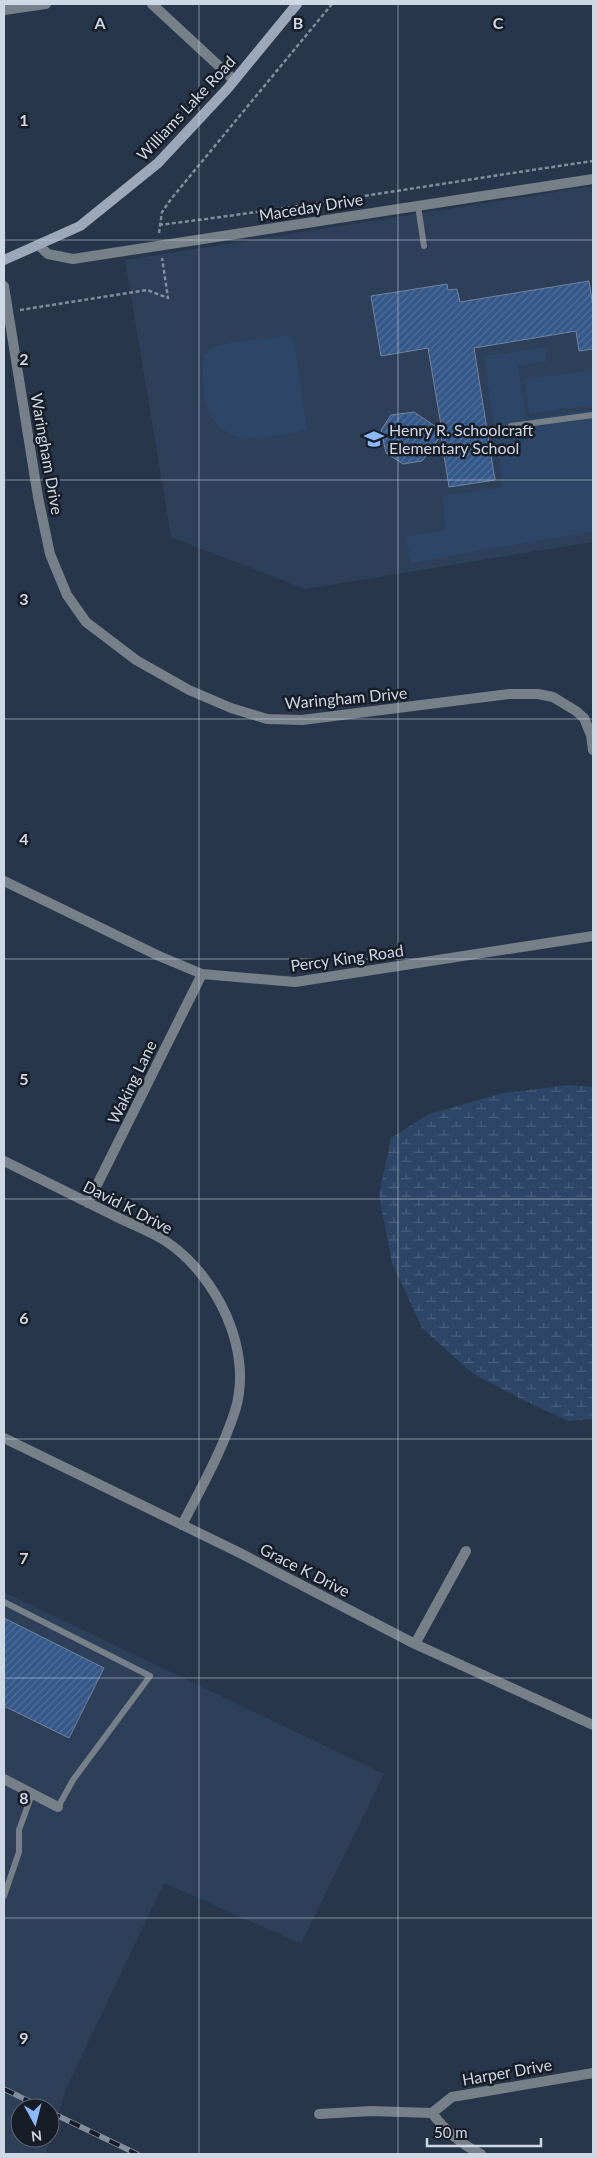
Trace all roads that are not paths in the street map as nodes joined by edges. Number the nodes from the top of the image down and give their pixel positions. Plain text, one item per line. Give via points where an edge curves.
1 (46, 4) edge
2 (152, 4) edge
3 (297, 4) edge
4 (4, 10) edge
5 (234, 80) junction
6 (593, 179) edge
7 (418, 206) junction
8 (38, 245) junction
9 (424, 246) dead end
10 (4, 260) edge
11 (4, 286) edge
12 (593, 415) edge
13 (512, 426) dead end
14 (593, 750) edge
15 (4, 880) edge
16 (593, 936) edge
17 (202, 974) junction
18 (4, 1161) edge
19 (88, 1203) junction
20 (4, 1438) edge
21 (182, 1525) junction
22 (466, 1551) dead end
23 (4, 1602) edge
24 (415, 1644) junction
25 (593, 1725) edge
26 (4, 1779) edge
27 (32, 1794) junction
28 (58, 1808) joint
29 (4, 1896) edge
30 (593, 2073) edge
31 (432, 2113) junction
32 (319, 2114) dead end
33 (481, 2154) edge

1 - 4 street
2 - 5 street
3 - 5 main road, Williams Lake Road
5 - 8 main road, Williams Lake Road via 158,163 80,226
6 - 7 street, Maceday Drive
7 - 8 street, Maceday Drive via 73,259 48,254
7 - 9 lane
8 - 10 main road, Williams Lake Road
11 - 14 street, Waringham Drive via 50,554 67,595 86,622 136,660 189,690 267,719 302,720 509,694 545,695 584,718
12 - 13 lane
15 - 17 street, Percy King Road
16 - 17 street, Percy King Road via 295,982
17 - 19 street, Waking Lane
18 - 19 street, David K Drive
19 - 21 street, David K Drive via 167,1242 199,1270 223,1306 236,1342 240,1373 236,1410 219,1453
20 - 21 street, Grace K Drive
21 - 24 street, Grace K Drive
22 - 24 street
23 - 28 lane via 150,1676 73,1780
24 - 25 street, Grace K Drive
26 - 27 street
27 - 28 street
27 - 29 lane via 19,1830 19,1852
30 - 31 street, Harper Drive via 452,2097
31 - 32 street via 371,2111
31 - 33 street via 444,2130

